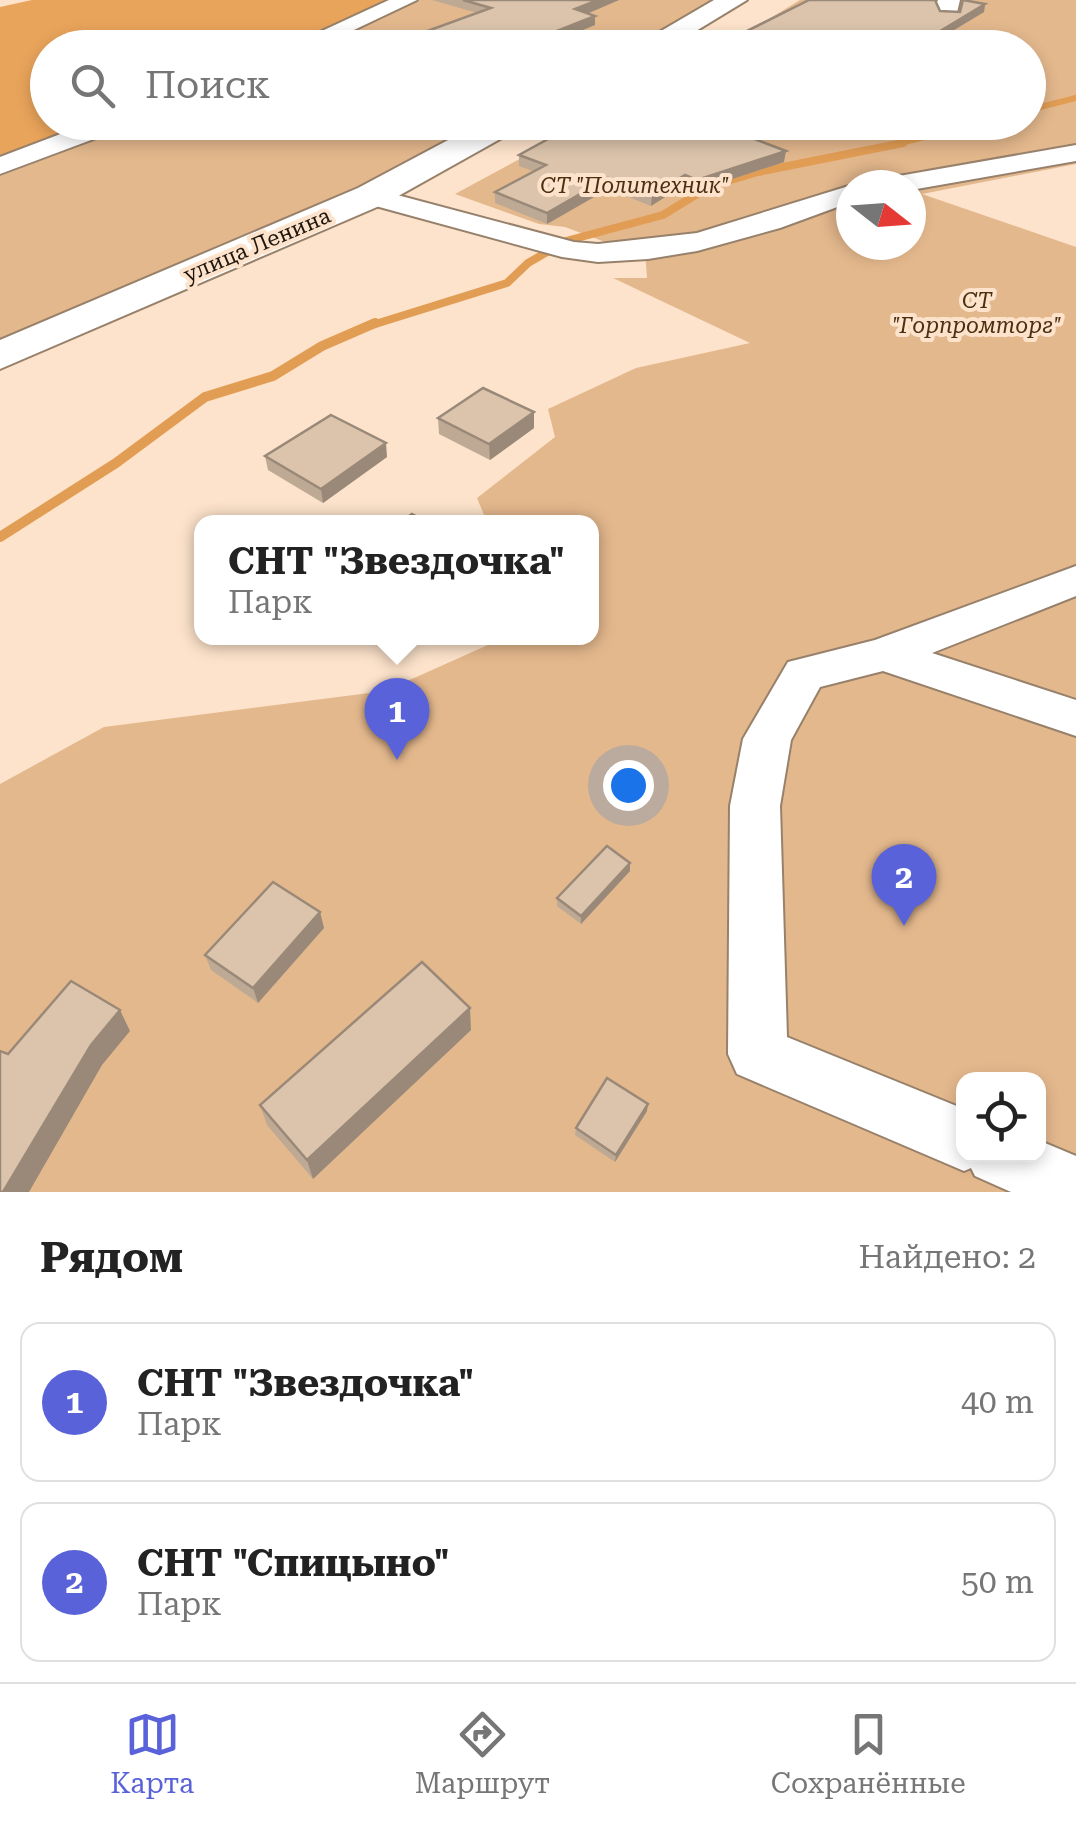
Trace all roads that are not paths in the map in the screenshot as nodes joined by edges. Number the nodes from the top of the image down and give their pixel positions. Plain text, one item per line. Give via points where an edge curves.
1 (406, 0) edge
2 (734, 0) edge
3 (337, 30) edge
4 (679, 30) edge
5 (69, 140) edge
6 (474, 140) edge
7 (1076, 154) edge
8 (0, 166) edge
9 (926, 179) edge
10 (371, 196) junction
11 (836, 198) edge
12 (0, 356) edge
13 (1076, 580) edge
14 (884, 654) junction
15 (1076, 718) edge
16 (956, 1137) edge
17 (1016, 1162) edge
18 (1076, 1188) edge

1 - 3 street
2 - 4 street
5 - 8 street
6 - 10 street, улица Ленина
7 - 9 street
10 - 11 street via 572,251 648,253
10 - 12 street, улица Ленина
13 - 14 street
14 - 15 street
14 - 16 street via 804,674 767,740 755,806 758,1054
17 - 18 street

